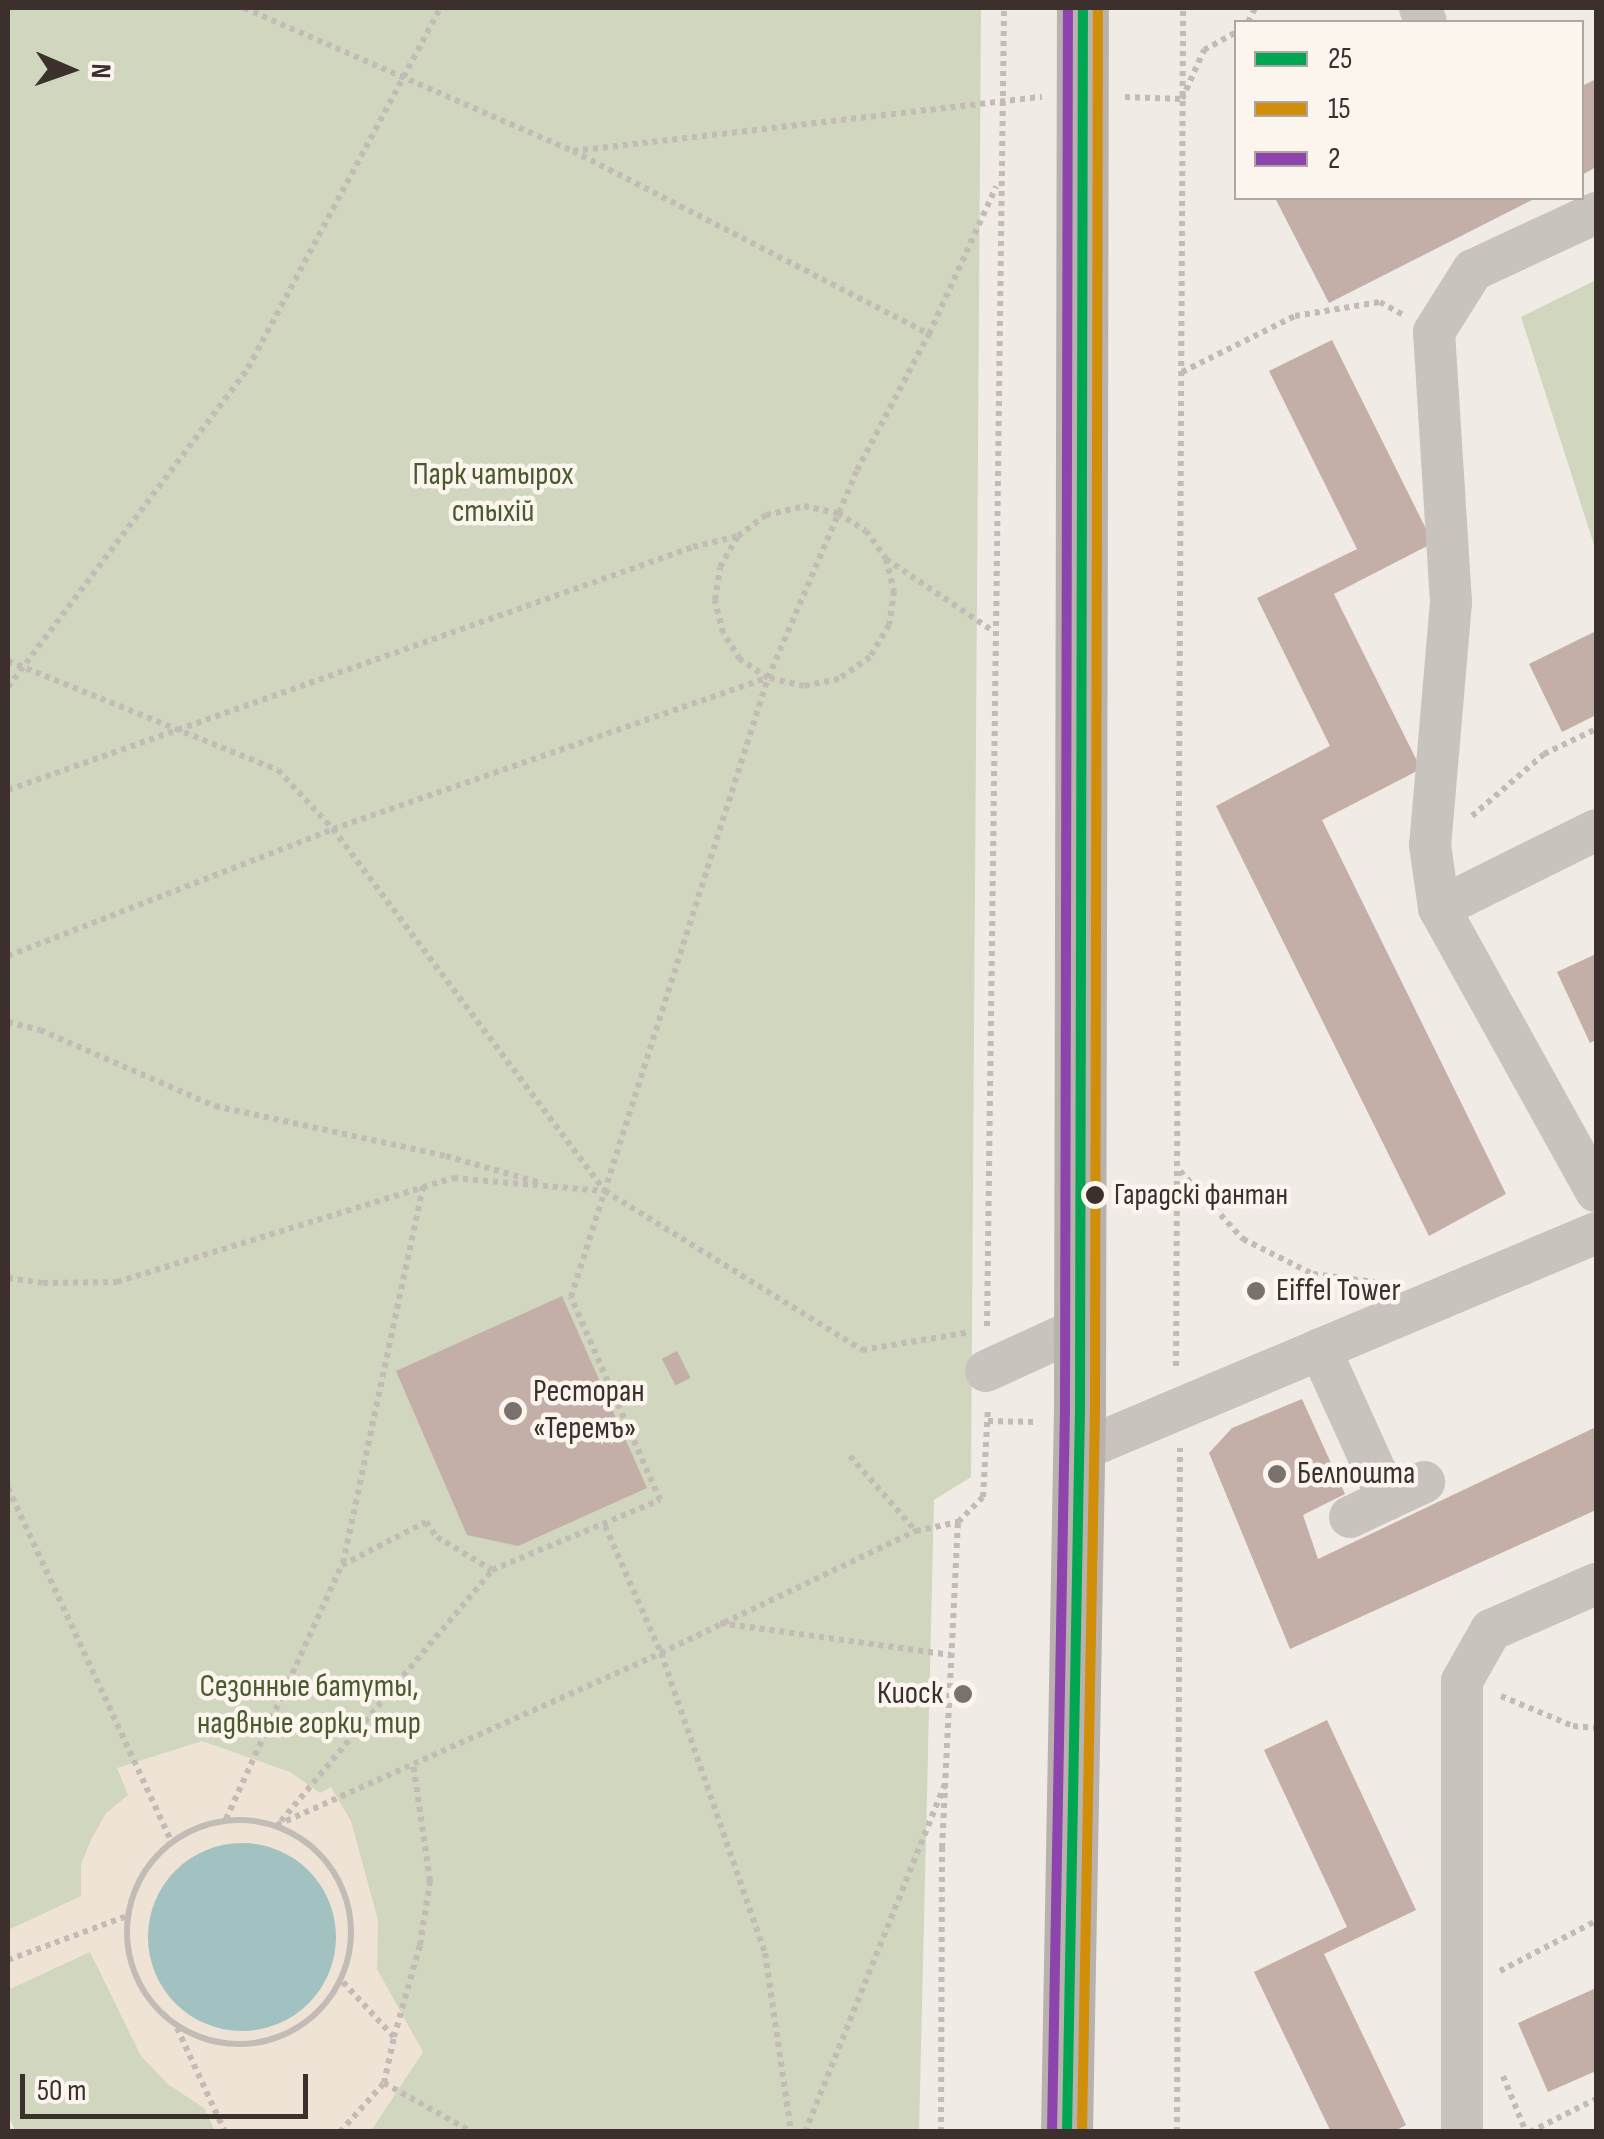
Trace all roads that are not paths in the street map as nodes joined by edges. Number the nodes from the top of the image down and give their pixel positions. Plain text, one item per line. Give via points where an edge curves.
1 (1084, 8) edge
2 (1596, 214) edge
3 (1596, 830) edge
4 (1439, 908) junction
5 (1596, 1192) edge
6 (1596, 1233) edge
7 (1080, 1328) junction
8 (1320, 1349) junction
9 (987, 1350) road end
10 (1062, 1436) junction
11 (1350, 1518) dead end
12 (1596, 1584) edge
13 (1068, 2132) edge
14 (1462, 2132) edge

1 - 7 main road
2 - 4 lane via 1473,270 1434,332 1451,602 1430,845
3 - 4 lane
4 - 5 lane
6 - 8 lane
7 - 9 lane
7 - 10 main road
8 - 10 lane via 1180,1410
8 - 11 lane via 1406,1490
10 - 13 main road
12 - 14 lane via 1491,1630 1462,1681

